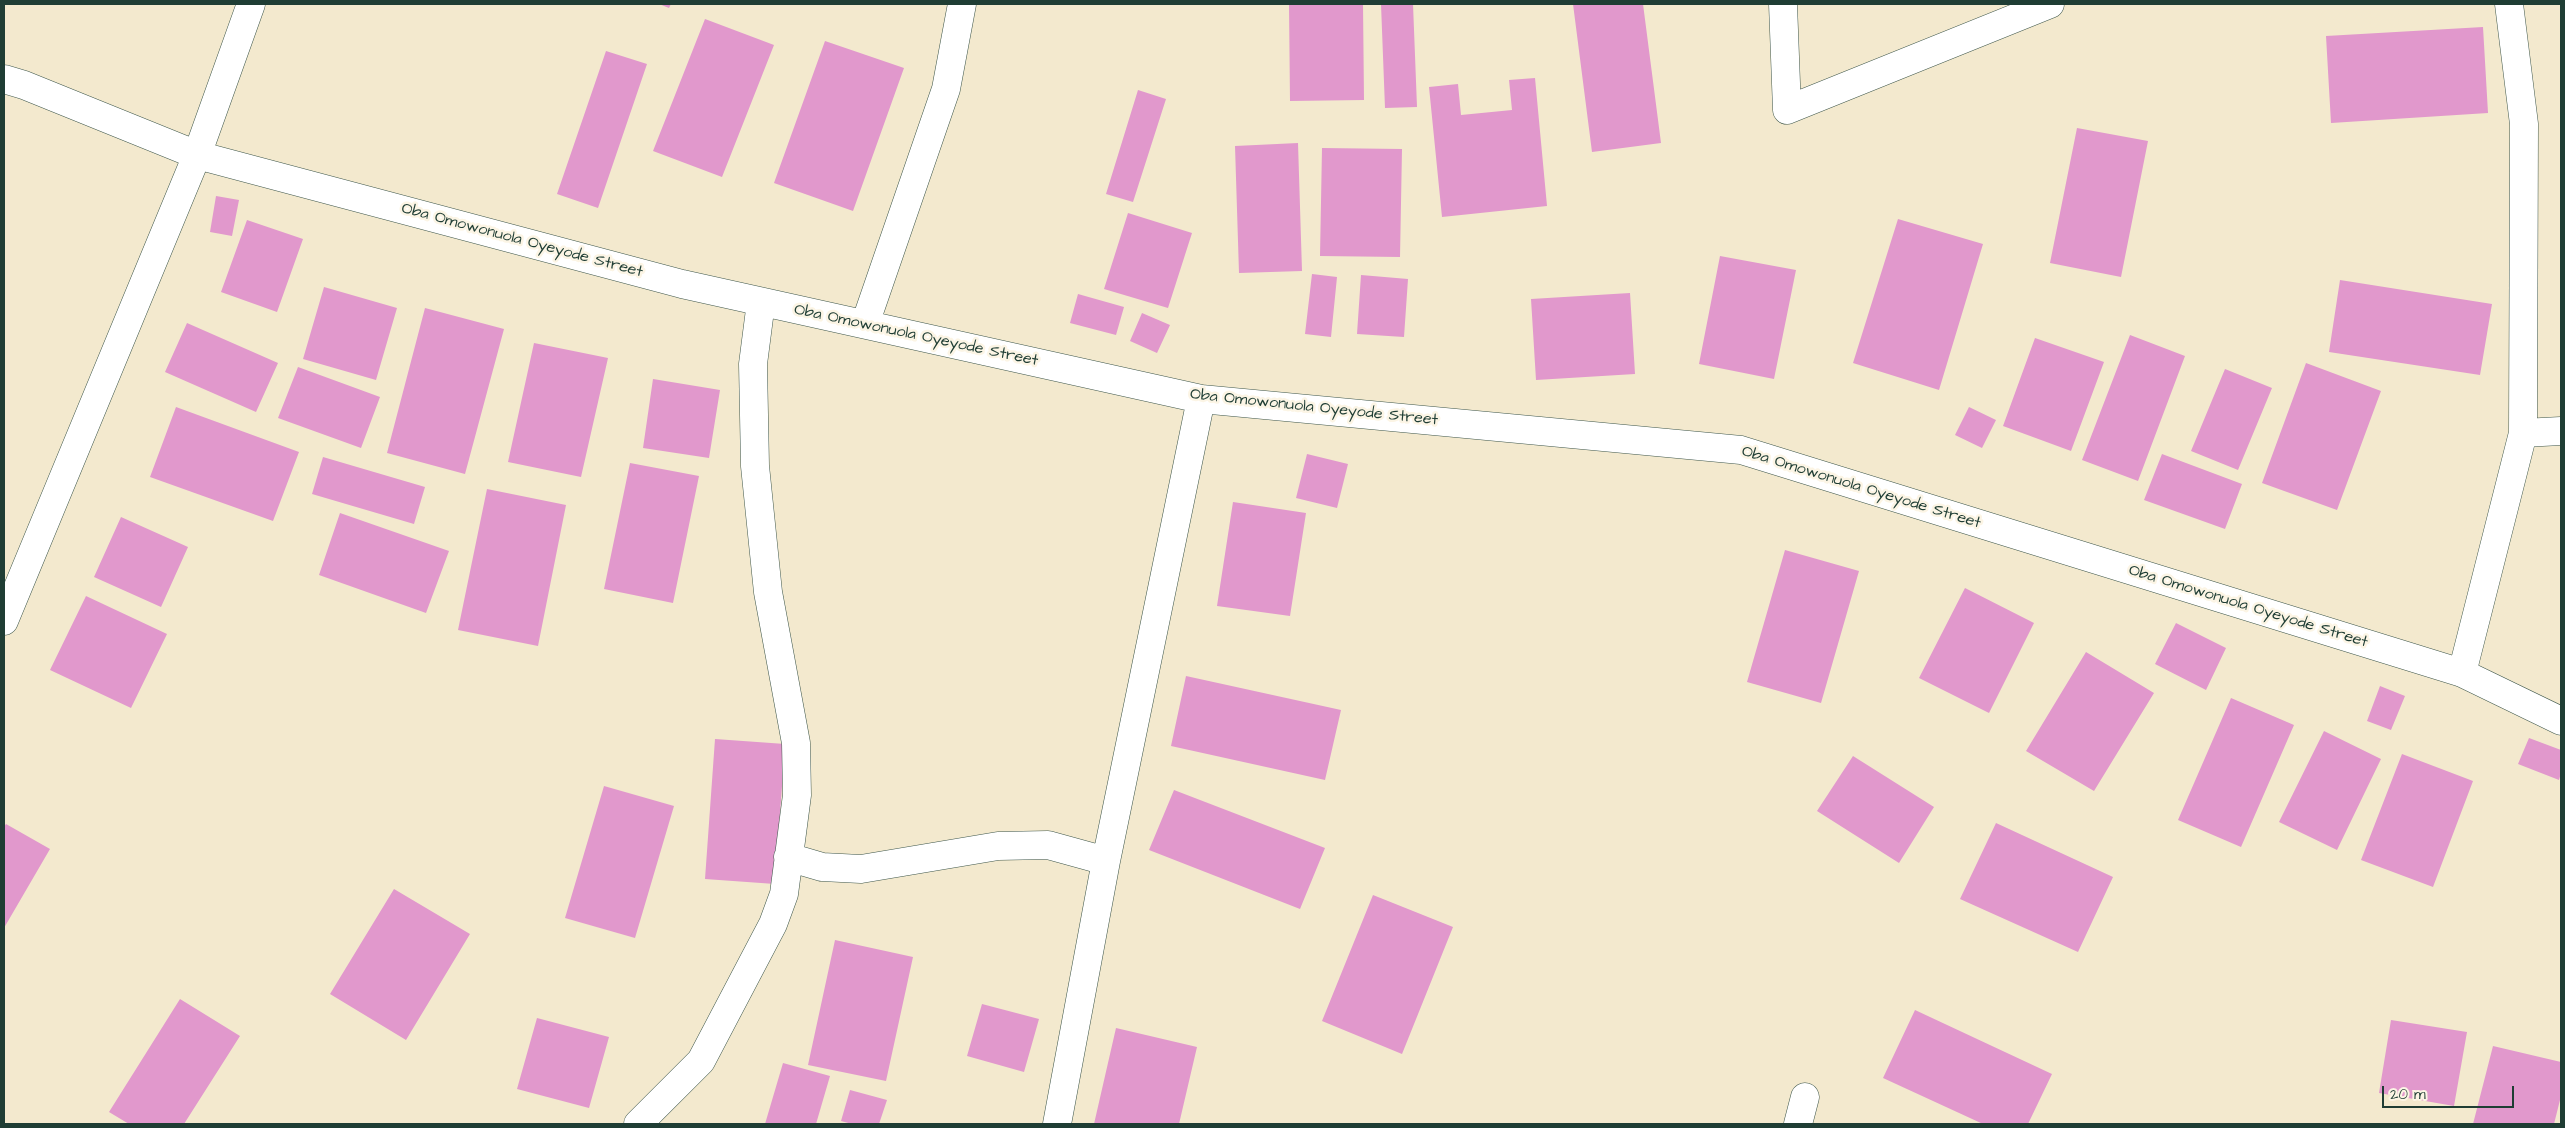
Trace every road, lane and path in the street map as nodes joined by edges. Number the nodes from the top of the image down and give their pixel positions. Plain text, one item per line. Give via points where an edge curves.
1 (251, 4) edge
2 (962, 4) edge
3 (1784, 4) edge
4 (2050, 4) edge
5 (2509, 4) edge
6 (4, 79) edge
7 (197, 155) junction
8 (761, 302) junction
9 (865, 324) junction
10 (1201, 399) junction
11 (2561, 431) edge
12 (2523, 434) junction
13 (4, 621) edge
14 (2462, 673) junction
15 (2561, 721) edge
16 (788, 857) junction
17 (1106, 861) junction
18 (1805, 1097) dead end
19 (638, 1124) edge
20 (1056, 1124) edge
21 (1798, 1124) edge

1 - 7 street
2 - 9 street via 946,89
3 - 4 street via 1787,110
5 - 12 street via 2524,124
6 - 7 street, Oba Omowonuola Oyeyode Street
7 - 8 street, Oba Omowonuola Oyeyode Street via 682,284
7 - 13 street
8 - 9 street, Oba Omowonuola Oyeyode Street
8 - 16 street via 753,364 755,466 768,592 796,743 797,795
9 - 10 street, Oba Omowonuola Oyeyode Street
10 - 14 street, Oba Omowonuola Oyeyode Street via 1741,450
10 - 17 street
11 - 12 street
12 - 14 street
14 - 15 street, Oba Omowonuola Oyeyode Street
16 - 17 street via 822,867 861,869 998,846 1048,845
16 - 19 street via 784,894 773,924 701,1061
17 - 20 street
18 - 21 street

